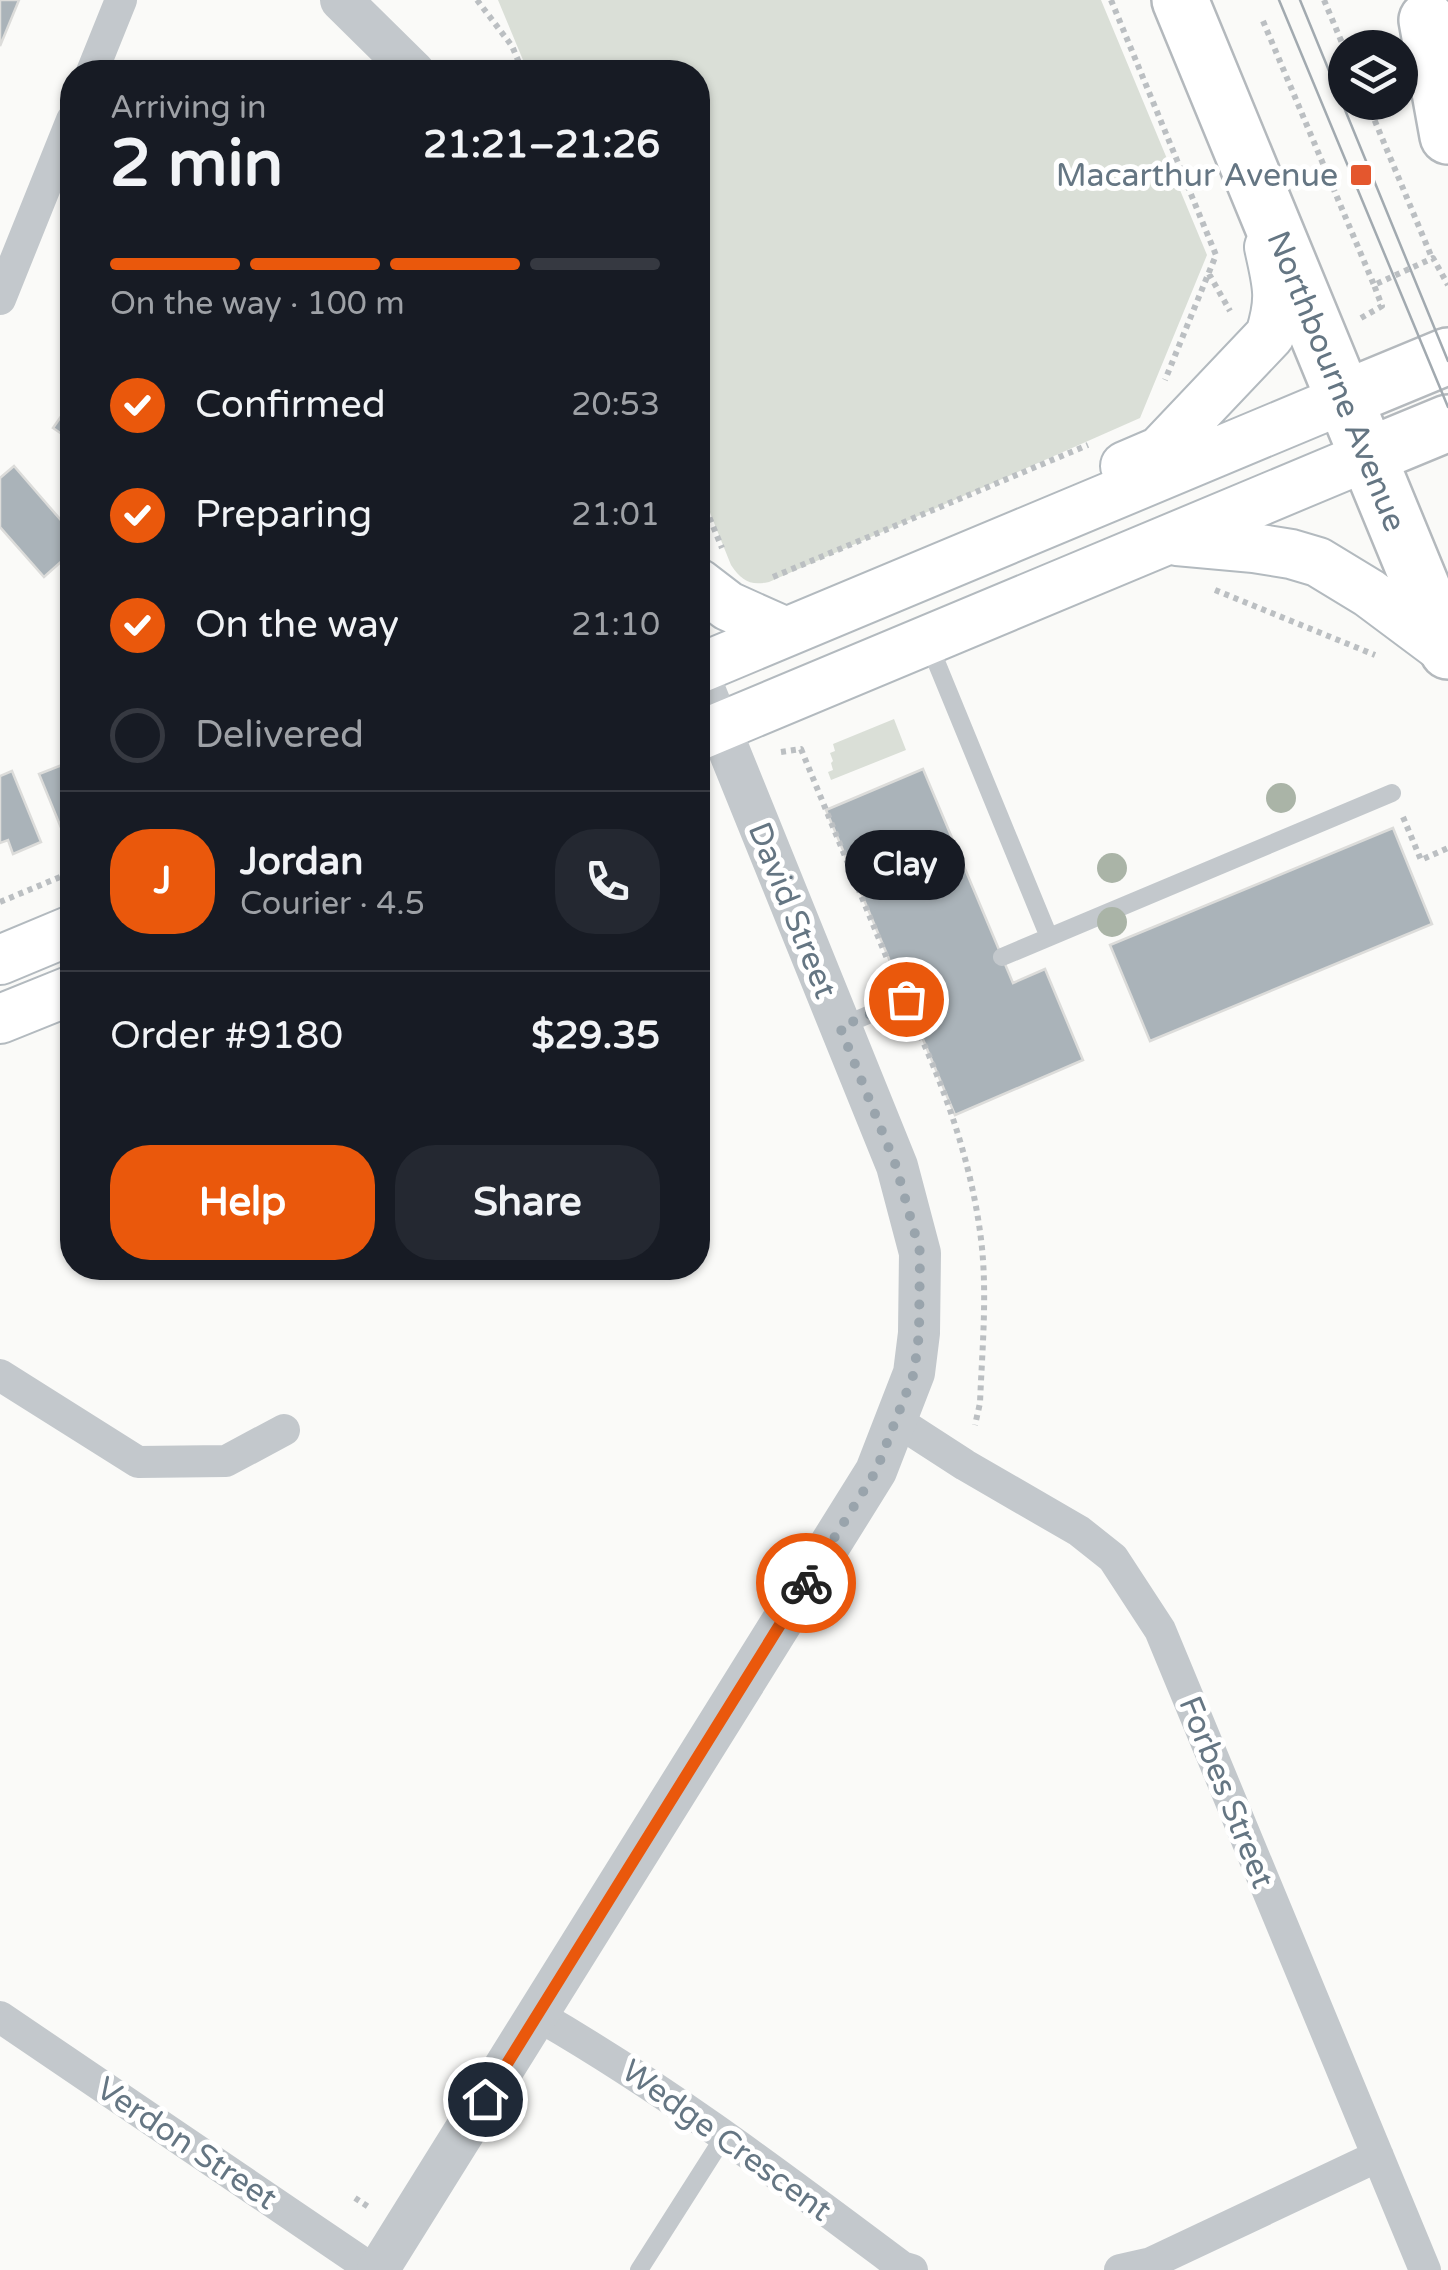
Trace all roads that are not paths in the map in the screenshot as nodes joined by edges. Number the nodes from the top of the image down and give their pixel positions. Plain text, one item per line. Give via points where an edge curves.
1 (122, 0) edge
2 (341, 0) edge
3 (1180, 0) edge
4 (1423, 10) edge
5 (97, 60) edge
6 (402, 60) edge
7 (1448, 70) edge
8 (1448, 136) edge
9 (60, 150) edge
10 (1260, 194) junction
11 (0, 299) edge
12 (1448, 356) edge
13 (1448, 375) edge
14 (1344, 400) junction
15 (1405, 441) edge
16 (1167, 540) junction
17 (994, 545) junction
18 (713, 572) edge
19 (786, 632) junction
20 (927, 640) junction
21 (1448, 652) edge
22 (710, 667) edge
23 (710, 725) edge
24 (1392, 793) road end
25 (60, 935) edge
26 (1049, 938) junction
27 (1002, 958) dead end
28 (0, 960) edge
29 (60, 995) edge
30 (905, 999) road end
31 (0, 1019) edge
32 (840, 1027) junction
33 (0, 1375) edge
34 (897, 1421) junction
35 (284, 1430) dead end
36 (537, 2015) junction
37 (0, 2016) edge
38 (725, 2135) junction
39 (1378, 2156) junction
40 (376, 2270) edge
41 (640, 2270) edge
42 (912, 2270) edge
43 (1120, 2270) edge
44 (1425, 2270) edge

1 - 5 street
2 - 6 street
3 - 10 highway, Northbourne Avenue
4 - 7 highway
4 - 8 highway
9 - 11 street
10 - 14 highway, Northbourne Avenue
10 - 17 main road via 1278,291 1270,335 1160,451 1100,478
12 - 14 highway
13 - 15 highway via 1438,400
14 - 15 highway, Northbourne Avenue
14 - 17 main road
15 - 16 main road
15 - 21 highway, Northbourne Avenue
16 - 20 main road
16 - 21 main road via 1318,562
17 - 19 main road
18 - 19 main road via 728,606
19 - 22 main road
20 - 23 main road
20 - 26 lane
23 - 32 street, David Street
24 - 26 lane
25 - 28 main road
26 - 27 lane
29 - 31 main road
30 - 32 lane
32 - 34 street, David Street via 896,1166 920,1252 918,1347
33 - 35 street via 138,1462 226,1461
34 - 36 street, David Street via 876,1471
34 - 39 street, Forbes Street via 1080,1531 1113,1558 1160,1630
36 - 38 street, Wedge Crescent
36 - 40 street, David Street
37 - 40 street, Verdon Street
38 - 41 lane
38 - 42 street, Wedge Crescent
39 - 43 street via 1152,2263
39 - 44 street, Forbes Street

